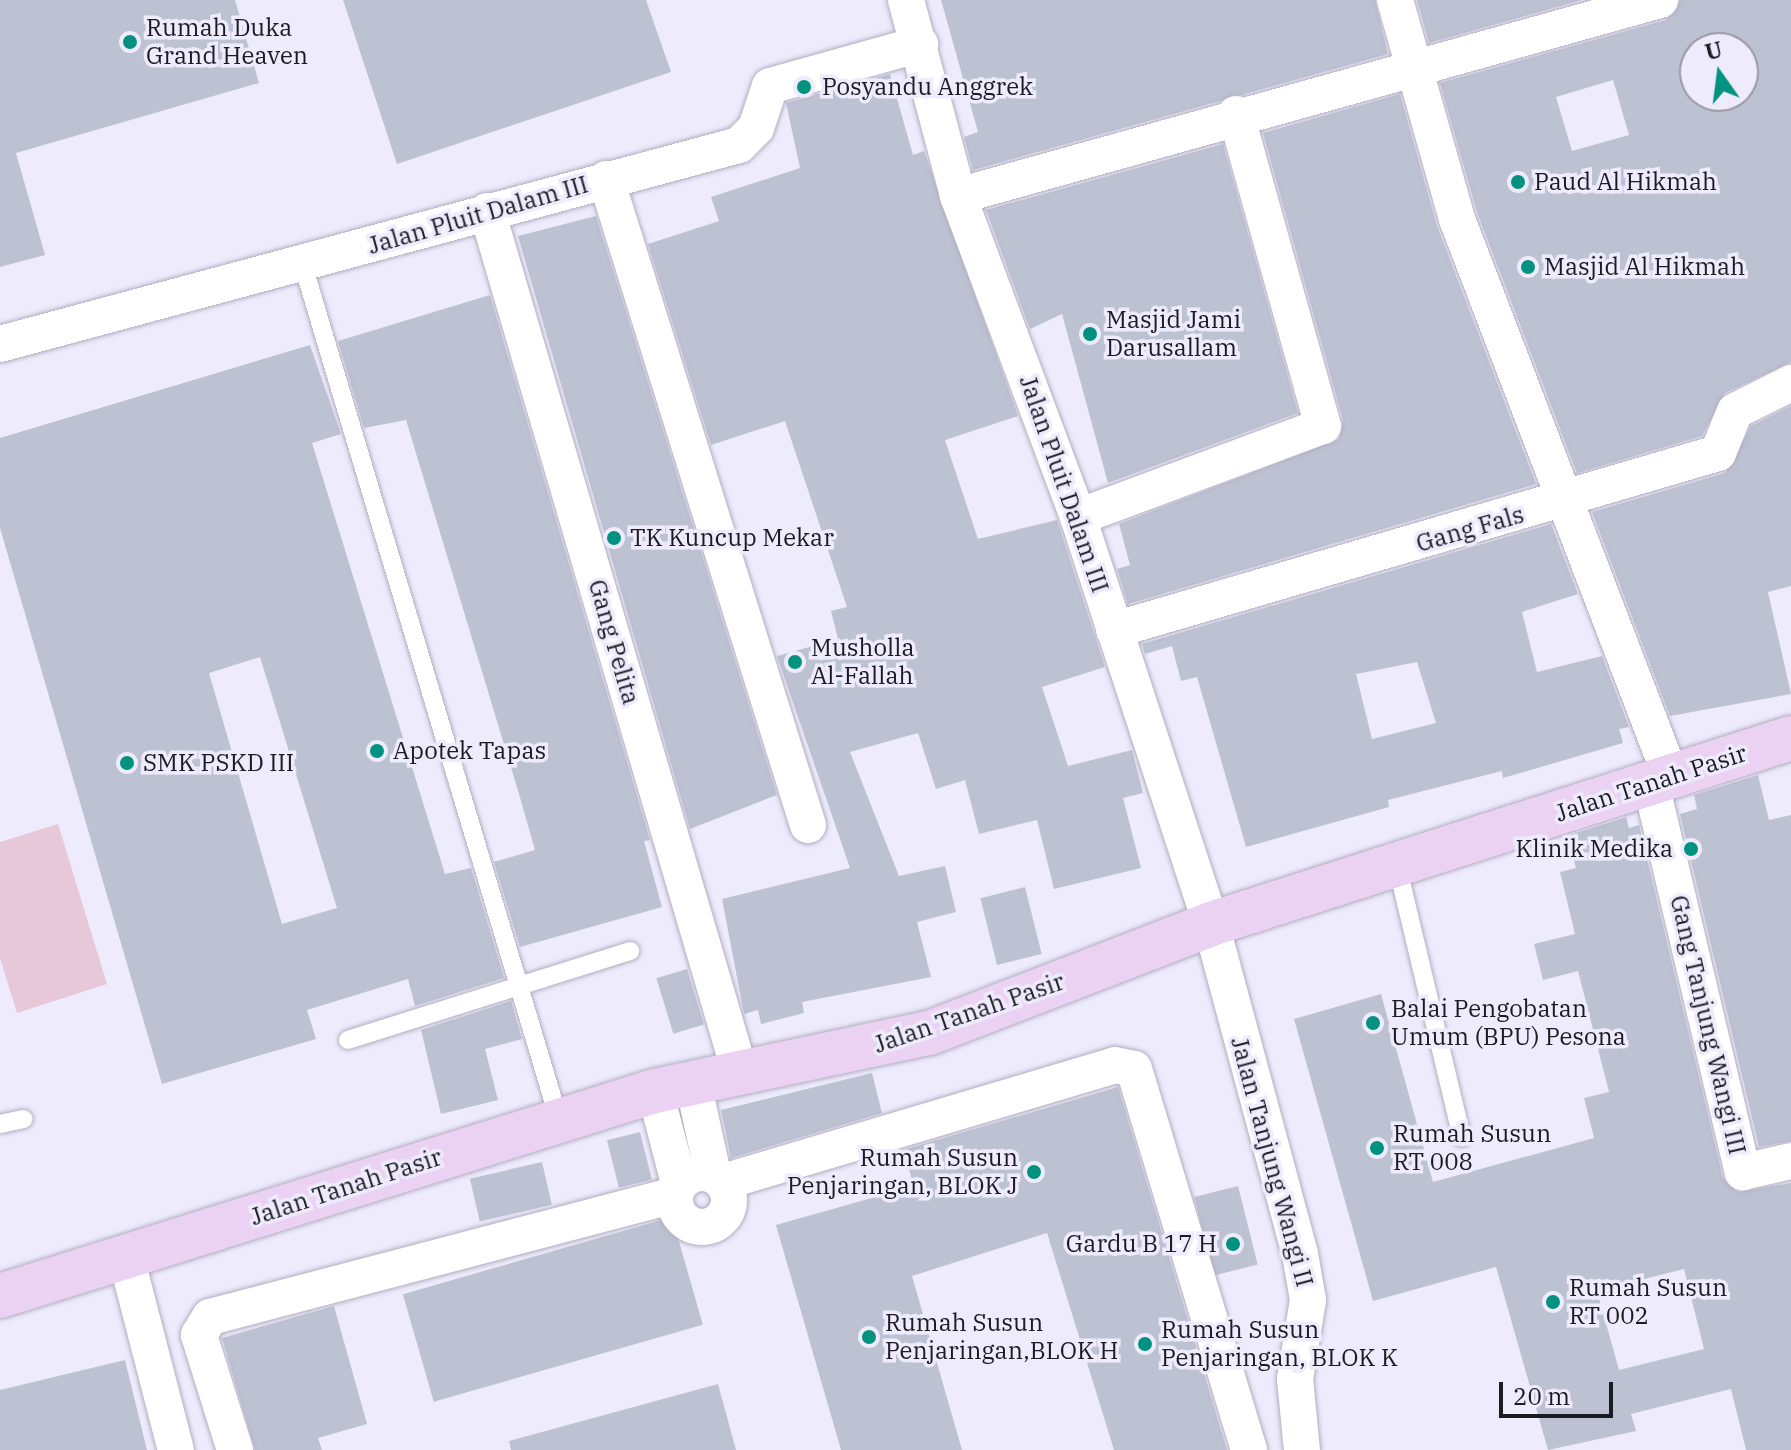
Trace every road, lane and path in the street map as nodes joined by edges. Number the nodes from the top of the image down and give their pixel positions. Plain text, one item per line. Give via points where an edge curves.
1 (906, 0) edge
2 (1395, 0) edge
3 (1660, 0) edge
4 (920, 44) junction
5 (1417, 63) junction
6 (1236, 114) junction
7 (606, 179) junction
8 (958, 196) junction
9 (487, 211) junction
10 (303, 265) junction
11 (0, 344) edge
12 (1791, 383) edge
13 (1569, 501) junction
14 (1078, 517) junction
15 (1114, 630) junction
16 (1791, 738) edge
17 (1661, 780) junction
18 (808, 825) dead end
19 (1397, 865) junction
20 (1211, 924) junction
21 (630, 951) dead end
22 (517, 986) junction
23 (348, 1040) dead end
24 (740, 1073) junction
25 (674, 1087) junction
26 (23, 1119) dead end
27 (559, 1120) junction
28 (0, 1124) edge
29 (1462, 1137) dead end
30 (1791, 1161) edge
31 (697, 1184) junction
32 (126, 1257) junction
33 (0, 1296) edge
34 (176, 1450) edge
35 (235, 1450) edge
36 (1249, 1450) edge
37 (1302, 1450) edge

1 - 4 street, Jalan Pluit Dalam III
2 - 5 street
3 - 5 street
4 - 7 street, Jalan Pluit Dalam III via 770,86 756,128 739,145
4 - 8 street, Jalan Pluit Dalam III
5 - 6 street
5 - 13 street via 1457,219
6 - 8 street
6 - 14 street via 1323,426
7 - 9 street, Jalan Pluit Dalam III
7 - 18 street
8 - 14 street, Jalan Pluit Dalam III
9 - 10 street, Jalan Pluit Dalam III
9 - 24 street, Gang Pelita
10 - 11 street, Jalan Pluit Dalam III
10 - 22 lane
12 - 13 street, Gang Fals via 1735,411 1718,453
13 - 15 street, Gang Fals
13 - 17 street
14 - 15 street, Jalan Pluit Dalam III
15 - 20 street, Jalan Pluit Dalam III
16 - 17 street, Jalan Tanah Pasir
17 - 19 street, Jalan Tanah Pasir
17 - 30 street, Gang Tanjung Wangi III via 1743,1172
19 - 20 street, Jalan Tanah Pasir
19 - 29 lane
20 - 24 street, Jalan Tanah Pasir via 929,1033
20 - 37 street, Jalan Tanjung Wangi II via 1308,1300 1295,1379
21 - 22 lane
22 - 23 lane
22 - 27 lane
24 - 25 street, Jalan Tanah Pasir
25 - 27 street, Jalan Tanah Pasir
25 - 31 street
26 - 28 lane
27 - 32 street, Jalan Tanah Pasir
31 - 35 street via 210,1317 199,1335
31 - 36 street via 1115,1065 1134,1069
32 - 33 street, Jalan Tanah Pasir
32 - 34 street

